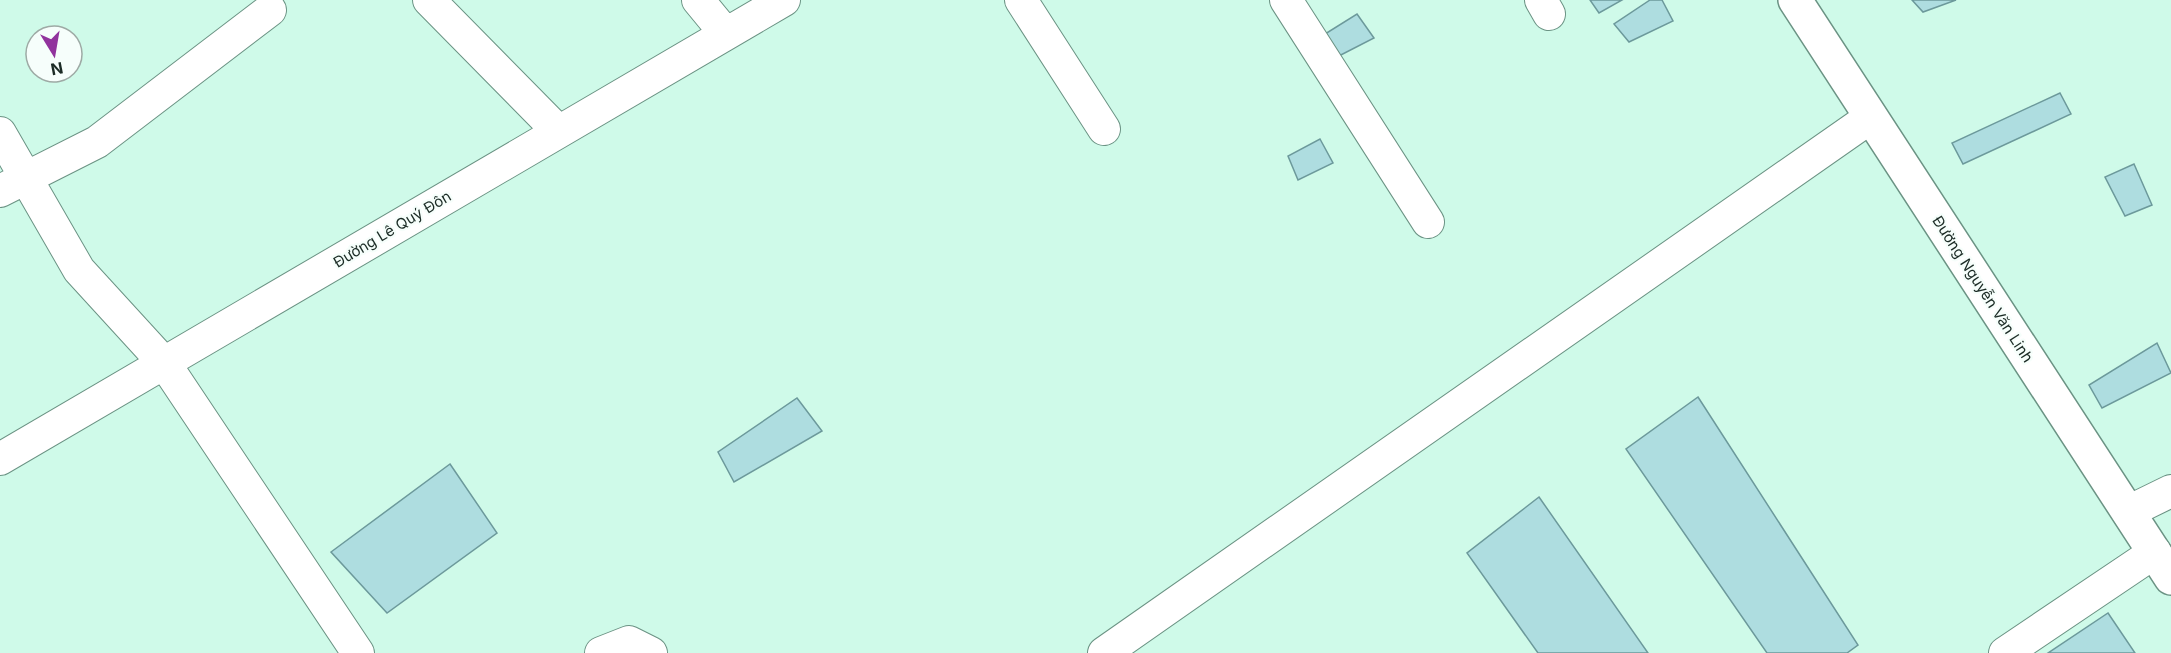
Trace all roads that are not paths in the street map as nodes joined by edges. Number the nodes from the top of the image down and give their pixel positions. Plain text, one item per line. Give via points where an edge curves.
1 (429, 0) edge
2 (698, 0) edge
3 (784, 0) edge
4 (1021, 0) edge
5 (1286, 0) edge
6 (1795, 0) edge
7 (270, 10) dead end
8 (726, 34) junction
9 (1871, 117) junction
10 (1104, 129) dead end
11 (558, 131) junction
12 (0, 133) edge
13 (13, 185) edge
14 (1428, 222) dead end
15 (165, 364) junction
16 (0, 459) edge
17 (2171, 491) edge
18 (2128, 512) junction
19 (2163, 565) edge
20 (358, 653) edge
21 (601, 653) edge
22 (651, 653) edge
23 (1104, 653) edge
24 (2005, 653) edge

1 - 11 street
2 - 8 street
3 - 8 street, Đường Lê Quý Đôn
4 - 10 street
5 - 14 street
6 - 9 street, Đường Nguyễn Văn Linh
7 - 13 street via 97,142
8 - 11 street, Đường Lê Quý Đôn
9 - 18 street, Đường Nguyễn Văn Linh
9 - 23 street
11 - 15 street, Đường Lê Quý Đôn
12 - 13 street
13 - 15 street via 79,270
15 - 16 street, Đường Lê Quý Đôn
15 - 20 street
17 - 18 street
18 - 19 street, Đường Nguyễn Văn Linh
19 - 24 street
21 - 22 street via 629,642

